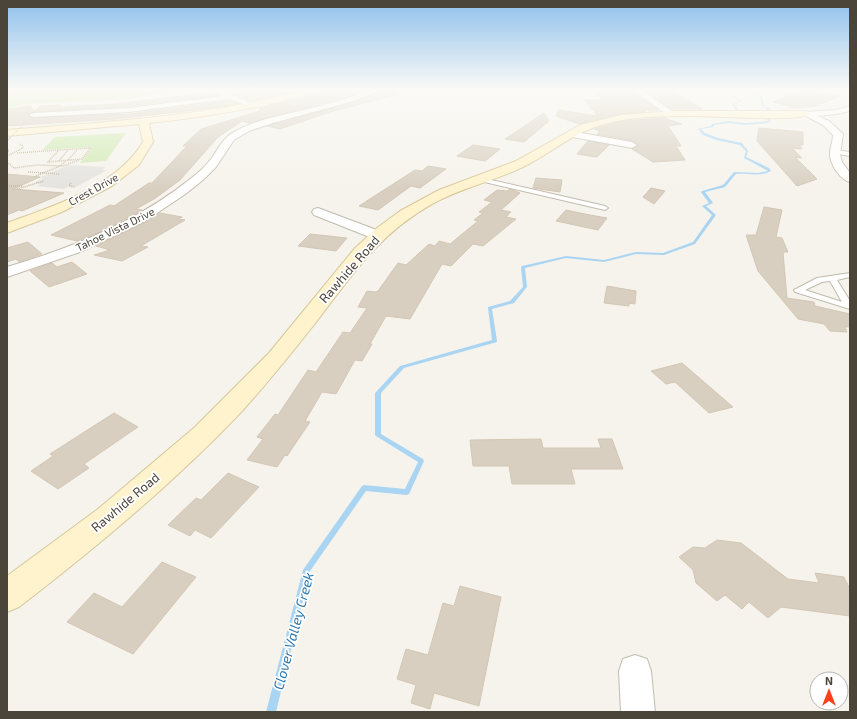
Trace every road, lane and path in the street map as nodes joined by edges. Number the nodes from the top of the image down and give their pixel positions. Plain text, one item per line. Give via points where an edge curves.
1 (144, 122) edge
2 (140, 123) edge
3 (265, 123) edge
4 (601, 123) edge
5 (825, 123) edge
6 (24, 124) dead end
7 (570, 134) junction
8 (7, 138) edge
9 (17, 144) dead end
10 (632, 145) dead end
11 (7, 148) edge
12 (78, 149) junction
13 (59, 150) junction
14 (68, 150) junction
15 (8, 151) edge
16 (835, 152) junction
17 (17, 153) junction
18 (850, 154) edge
19 (7, 156) edge
20 (67, 160) junction
21 (79, 160) junction
22 (58, 161) junction
23 (7, 162) edge
24 (59, 166) junction
25 (846, 170) edge
26 (28, 172) dead end
27 (44, 173) junction
28 (60, 174) dead end
29 (36, 176) dead end
30 (478, 179) junction
31 (850, 179) edge
32 (44, 181) dead end
33 (7, 186) edge
34 (28, 186) junction
35 (18, 189) dead end
36 (605, 208) dead end
37 (318, 212) dead end
38 (7, 228) edge
39 (377, 235) junction
40 (7, 272) edge
41 (850, 275) edge
42 (832, 278) junction
43 (7, 596) edge
44 (635, 671) dead end
45 (638, 712) edge

1 - 38 street, Crest Drive via 148,142 135,162 120,175 73,201
2 - 8 street
3 - 40 street, Tahoe Vista Drive via 232,136 216,160 196,180 155,210 91,242
4 - 7 street, Rawhide Road
5 - 16 street via 838,134
6 - 8 path, bridge
7 - 10 street
7 - 30 street, Rawhide Road via 525,161
9 - 17 path via 24,146
11 - 15 path
12 - 14 path
12 - 20 path
12 - 21 path via 91,148
13 - 14 path
13 - 17 path
13 - 22 path via 48,162
14 - 22 path
16 - 18 lane
16 - 25 street via 837,162
17 - 19 path
20 - 21 path
20 - 22 path
20 - 24 path
21 - 24 path
23 - 24 path via 14,168
24 - 27 path
25 - 31 street
26 - 27 path
27 - 28 path
27 - 29 path
30 - 36 lane
30 - 39 street, Rawhide Road via 444,192 416,207
32 - 34 path
33 - 34 path
34 - 35 path
37 - 39 street
39 - 43 street, Rawhide Road via 265,371 213,425 135,496
41 - 42 lane
42 - 42 lane via 820,280 798,290 849,306
44 - 45 street

